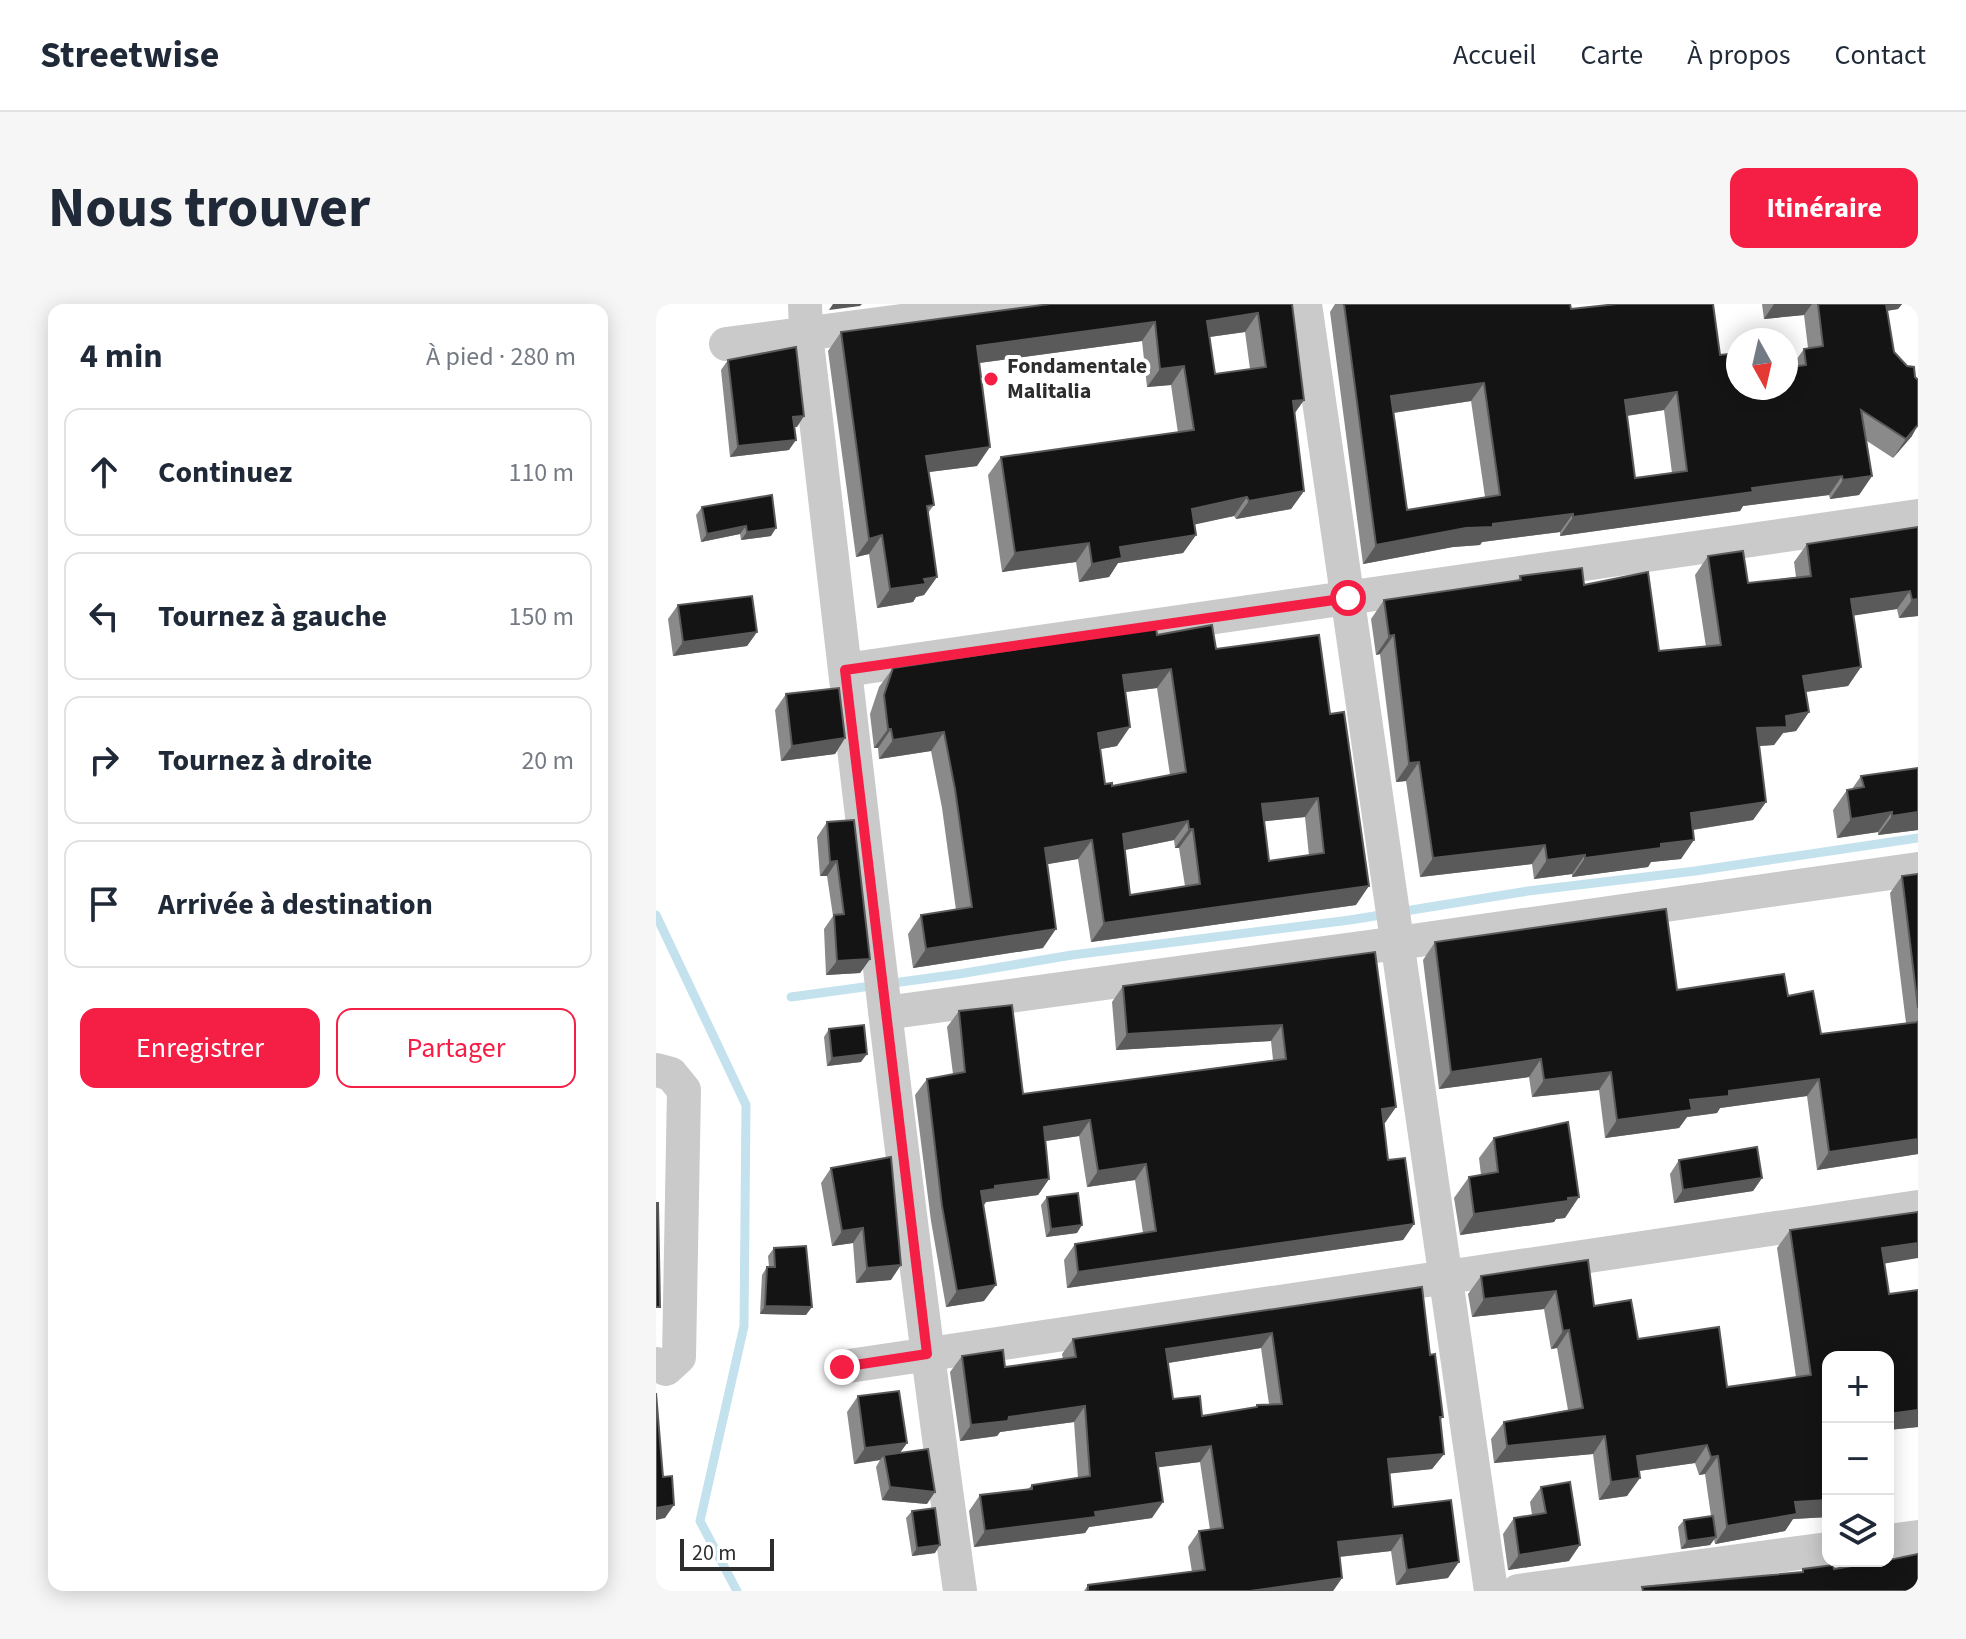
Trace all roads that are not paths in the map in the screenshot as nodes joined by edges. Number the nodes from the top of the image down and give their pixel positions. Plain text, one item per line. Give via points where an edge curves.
1 (1032, 304) edge
2 (1305, 304) edge
3 (806, 319) edge
4 (726, 344) dead end
5 (1918, 516) edge
6 (1348, 598) junction
7 (845, 670) junction
8 (1918, 869) edge
9 (1398, 943) junction
10 (885, 1013) junction
11 (656, 1070) edge
12 (1918, 1207) edge
13 (1446, 1277) junction
14 (927, 1354) junction
15 (656, 1364) edge
16 (842, 1367) dead end
17 (1918, 1537) edge
18 (1894, 1540) edge
19 (1822, 1550) edge
20 (960, 1591) edge
21 (1491, 1591) edge
22 (1518, 1591) edge

1 - 3 street
2 - 6 street
3 - 4 street
3 - 7 street
5 - 6 street
6 - 7 street
6 - 9 street
7 - 10 street
8 - 9 street
9 - 10 street
9 - 13 street
10 - 14 street
11 - 15 street via 671,1074 684,1090 679,1357 666,1369
12 - 13 street
13 - 14 street
13 - 21 street
14 - 16 street
14 - 20 street
17 - 18 street
19 - 22 street

